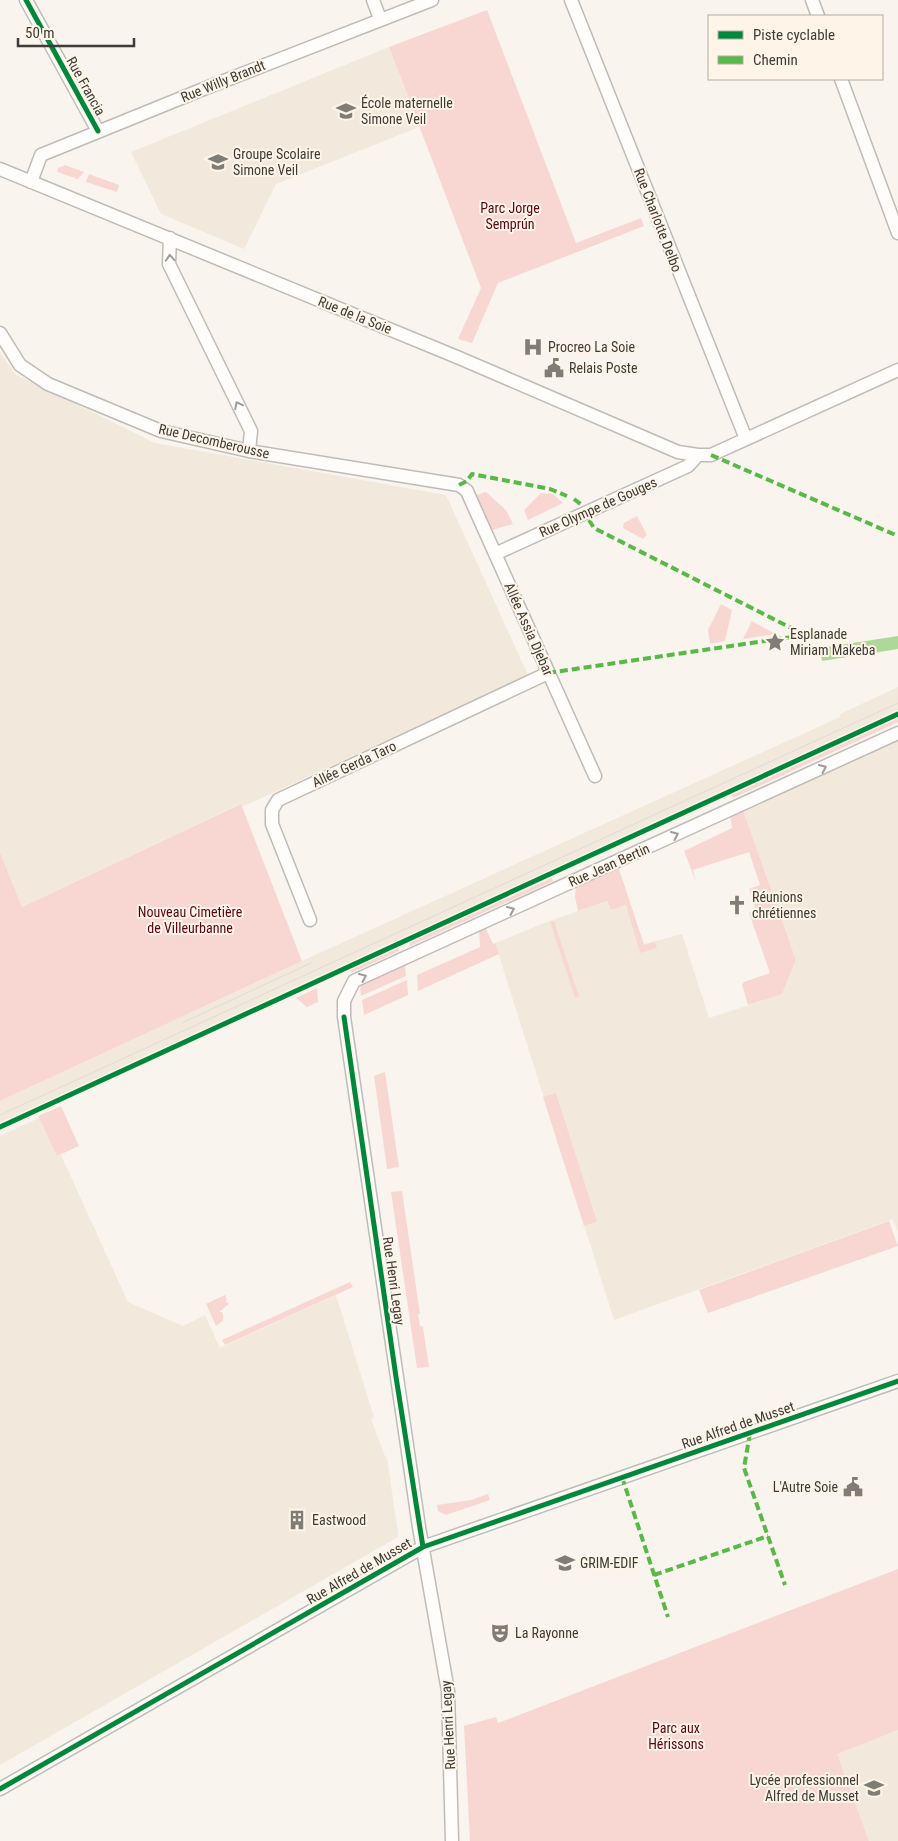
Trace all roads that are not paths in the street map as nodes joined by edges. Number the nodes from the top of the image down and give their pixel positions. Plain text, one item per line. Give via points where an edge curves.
1 (26, 0) edge
2 (373, 0) edge
3 (432, 0) edge
4 (571, 0) edge
5 (812, 0) edge
6 (818, 15) edge
7 (380, 19) junction
8 (841, 80) edge
9 (98, 131) junction
10 (0, 169) edge
11 (31, 182) junction
12 (898, 233) edge
13 (170, 238) junction
14 (0, 333) edge
15 (898, 370) edge
16 (746, 439) junction
17 (249, 450) junction
18 (698, 455) junction
19 (458, 485) joint
20 (495, 554) junction
21 (548, 674) junction
22 (898, 733) edge
23 (595, 776) dead end
24 (310, 920) dead end
25 (344, 1017) joint
26 (898, 1381) edge
27 (423, 1547) junction
28 (0, 1788) edge
29 (452, 1841) edge

1 - 9 street, Rue Francia
2 - 7 street
3 - 7 street, Rue Willy Brandt
4 - 16 street, Rue Charlotte Delbo
5 - 6 street
7 - 9 street, Rue Willy Brandt
8 - 12 street
9 - 11 street, Rue Willy Brandt via 41,156
10 - 11 street, Rue de la Soie
11 - 13 street, Rue de la Soie
17 -> 13 street via 251,431 169,264
13 - 18 street, Rue de la Soie via 678,452
14 - 17 street, Rue Decomberousse via 20,365 48,384 161,430
15 - 16 street
16 - 18 street, Rue de la Soie via 711,455
17 - 19 street, Rue Decomberousse
18 - 20 street, Rue Olympe de Gouges via 688,466
19 - 20 street, Allée Assia Djebar via 467,492
20 - 21 street, Allée Assia Djebar
21 - 23 street, Allée Assia Djebar
21 - 24 street, Allée Gerda Taro via 278,800 272,810 272,824
25 -> 22 street, Rue Jean Bertin via 344,1000 354,981
25 - 27 street, Rue Henri Legay
26 - 27 street, Rue Alfred de Musset
27 - 28 street, Rue Alfred de Musset
27 - 29 street, Rue Henri Legay via 448,1691

